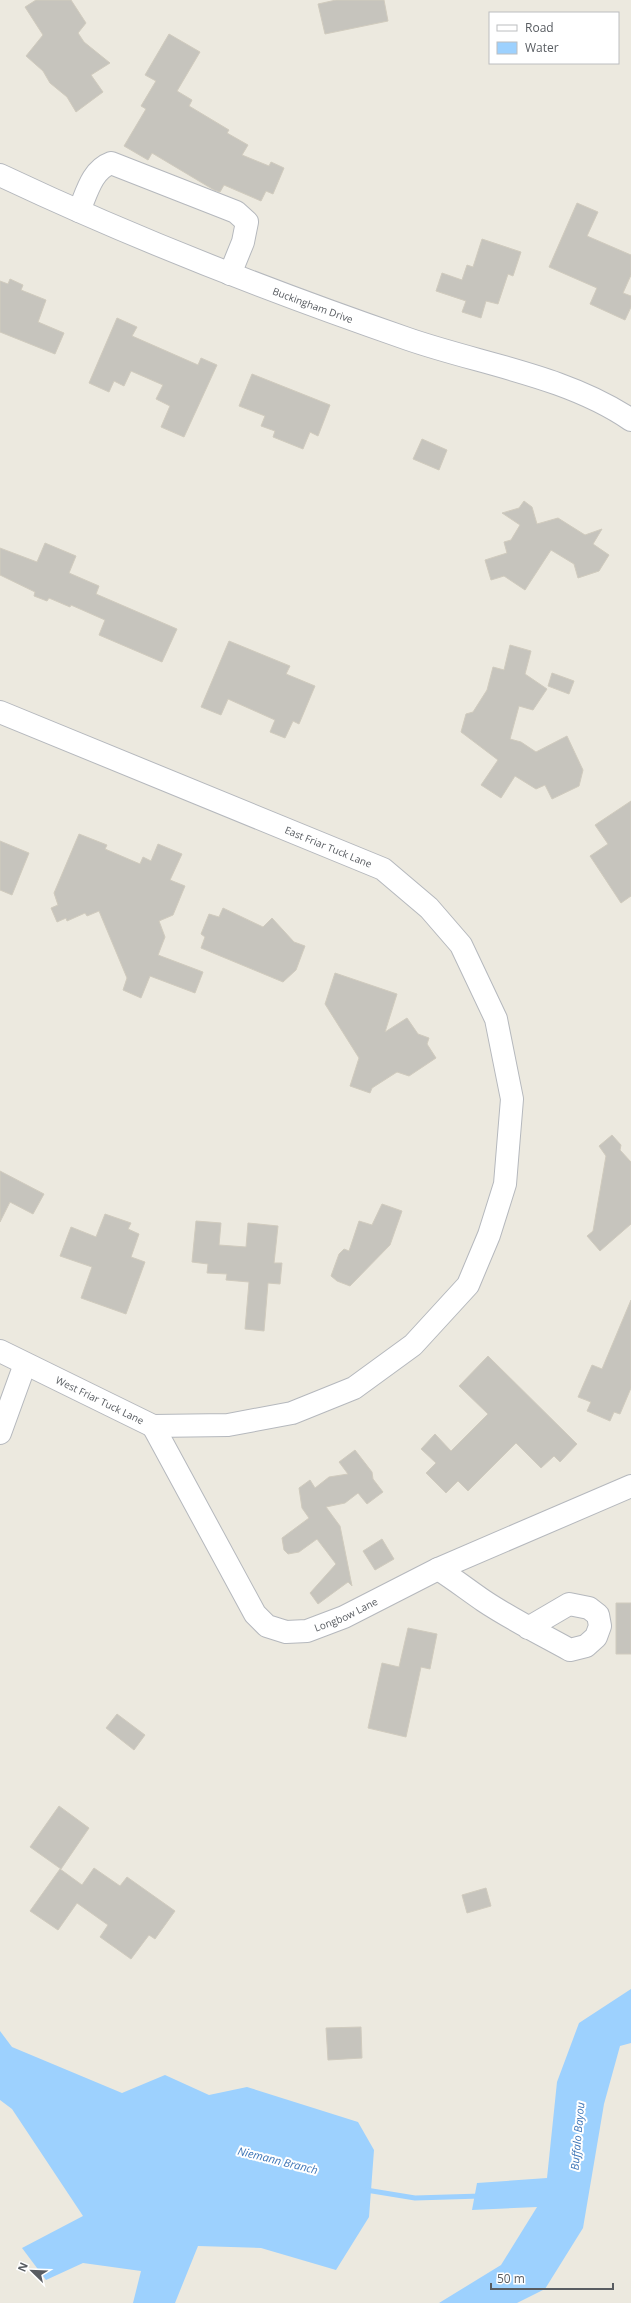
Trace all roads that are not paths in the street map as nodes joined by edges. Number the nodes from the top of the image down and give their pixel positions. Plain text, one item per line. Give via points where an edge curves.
1 (0, 175) edge
2 (79, 211) junction
3 (230, 274) junction
4 (631, 420) edge
5 (0, 712) edge
6 (510, 1122) joint
7 (0, 1351) edge
8 (25, 1364) junction
9 (153, 1426) junction
10 (0, 1433) edge
11 (631, 1486) edge
12 (438, 1569) junction
13 (528, 1628) dead end

1 - 2 street, Buckingham Drive
2 - 3 street, Buckingham Drive
2 - 3 street via 101,167 111,163 199,196 236,212 247,222 243,242
3 - 4 street, Buckingham Drive via 423,344 549,382 615,409
5 - 6 street, East Friar Tuck Lane via 383,869 429,908 461,945 496,1019 512,1099
6 - 9 street, West Friar Tuck Lane via 505,1184 489,1235 468,1284 413,1345 354,1388 292,1413 228,1425
7 - 8 street, West Friar Tuck Lane
8 - 9 street, West Friar Tuck Lane
8 - 10 street
9 - 12 street, Longbow Lane via 255,1614 267,1626 286,1632 307,1631 344,1617
11 - 12 street, Longbow Lane
12 - 13 street

